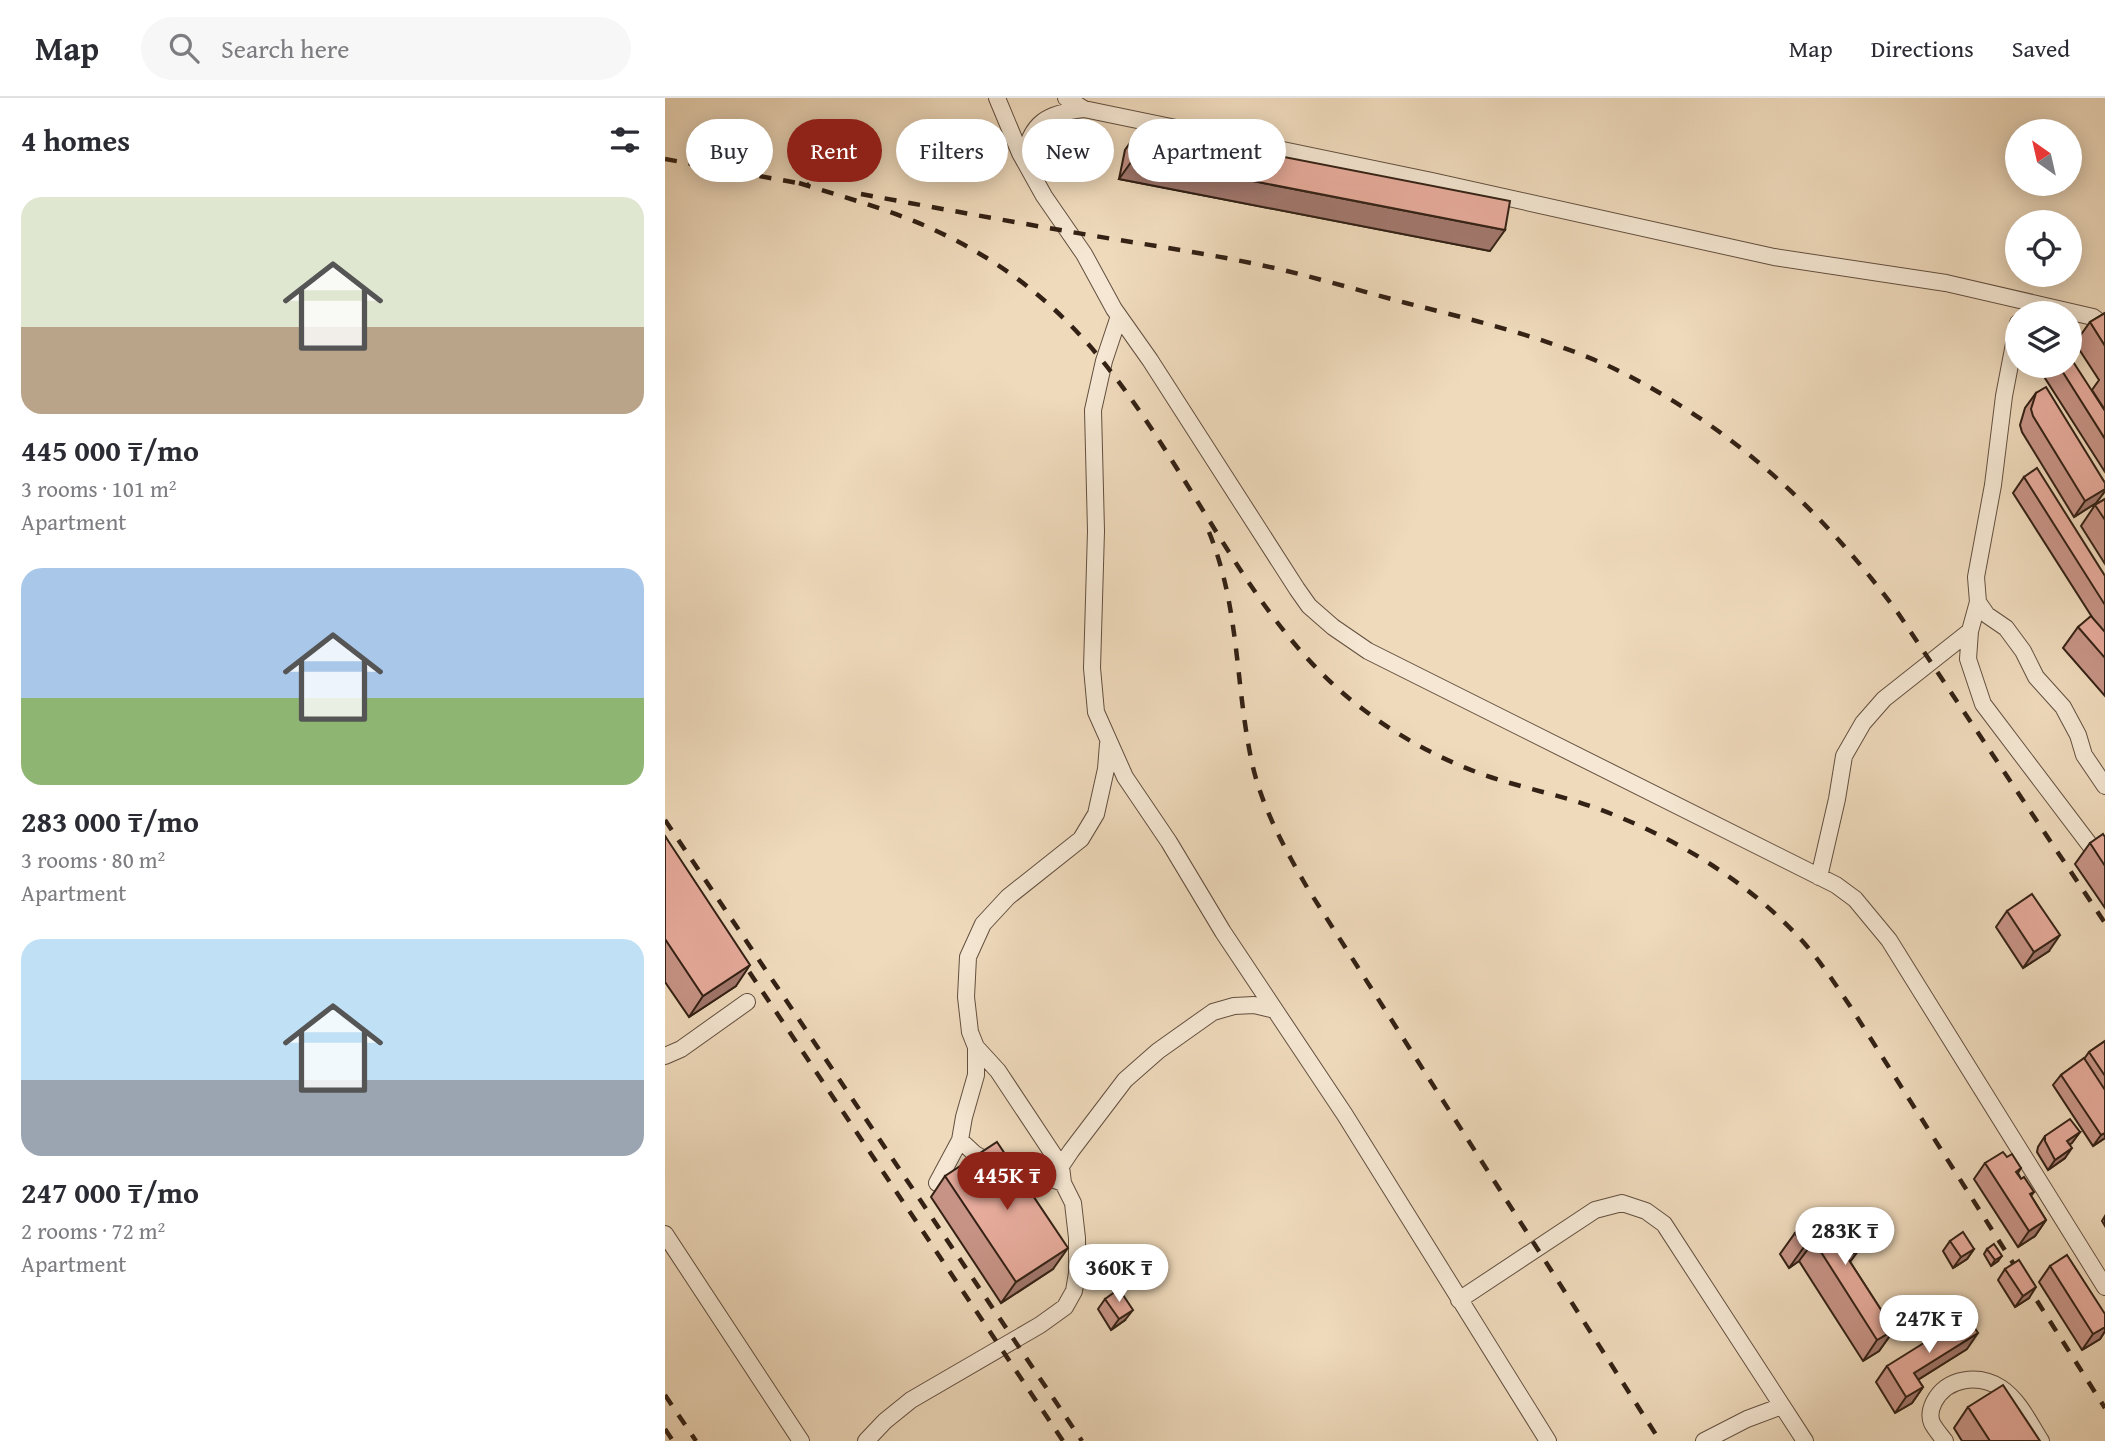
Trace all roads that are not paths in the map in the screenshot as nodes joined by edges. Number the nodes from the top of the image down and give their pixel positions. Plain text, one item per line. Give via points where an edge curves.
1 (997, 98) edge
2 (1066, 98) edge
3 (1084, 109) junction
4 (1046, 119) edge
5 (1022, 155) edge
6 (1036, 182) edge
7 (2005, 301) edge
8 (2082, 315) edge
9 (1119, 316) junction
10 (2105, 326) edge
11 (2007, 378) edge
12 (1978, 602) junction
13 (1970, 631) junction
14 (1108, 743) junction
15 (2105, 786) edge
16 (2101, 859) edge
17 (1819, 877) junction
18 (747, 1002) dead end
19 (1275, 1010) junction
20 (976, 1047) junction
21 (665, 1056) edge
22 (960, 1140) junction
23 (1062, 1175) junction
24 (937, 1184) dead end
25 (665, 1234) edge
26 (2105, 1287) edge
27 (1459, 1300) junction
28 (1783, 1406) junction
29 (801, 1441) edge
30 (866, 1441) edge
31 (1548, 1441) edge
32 (1704, 1441) edge
33 (1805, 1441) edge
34 (1945, 1441) edge
35 (2041, 1441) edge

1 - 5 street
2 - 3 street
3 - 4 street
3 - 7 street via 1774,257 1946,283
6 - 9 street
8 - 10 street
9 - 14 street via 1093,410 1092,668 1096,712
9 - 17 street via 1297,589 1333,627 1368,650
11 - 12 street via 1976,577
12 - 13 street
12 - 15 street via 2006,628 2036,677 2063,707 2084,755
13 - 16 street via 1968,659 1983,704
13 - 17 street via 1884,699 1863,723 1844,756
14 - 19 street via 1125,777
14 - 20 street via 1096,814 1081,839 1008,897 983,924 968,957 966,997
17 - 26 street via 1855,899 1889,940
18 - 21 street
19 - 23 street via 1234,1006 1195,1023 1125,1080 1070,1151
19 - 27 street
20 - 22 street via 977,1074
20 - 23 street via 998,1071
22 - 23 street via 994,1165
22 - 24 street
23 - 30 street via 1073,1203 1077,1238 1074,1291 1065,1307 911,1400
25 - 29 street
27 - 28 street via 1595,1210 1622,1203 1646,1211 1664,1224
27 - 31 street
28 - 32 street
28 - 33 street
34 - 35 street via 1932,1423 1930,1409 1937,1395 1966,1379 1985,1380 2002,1389

